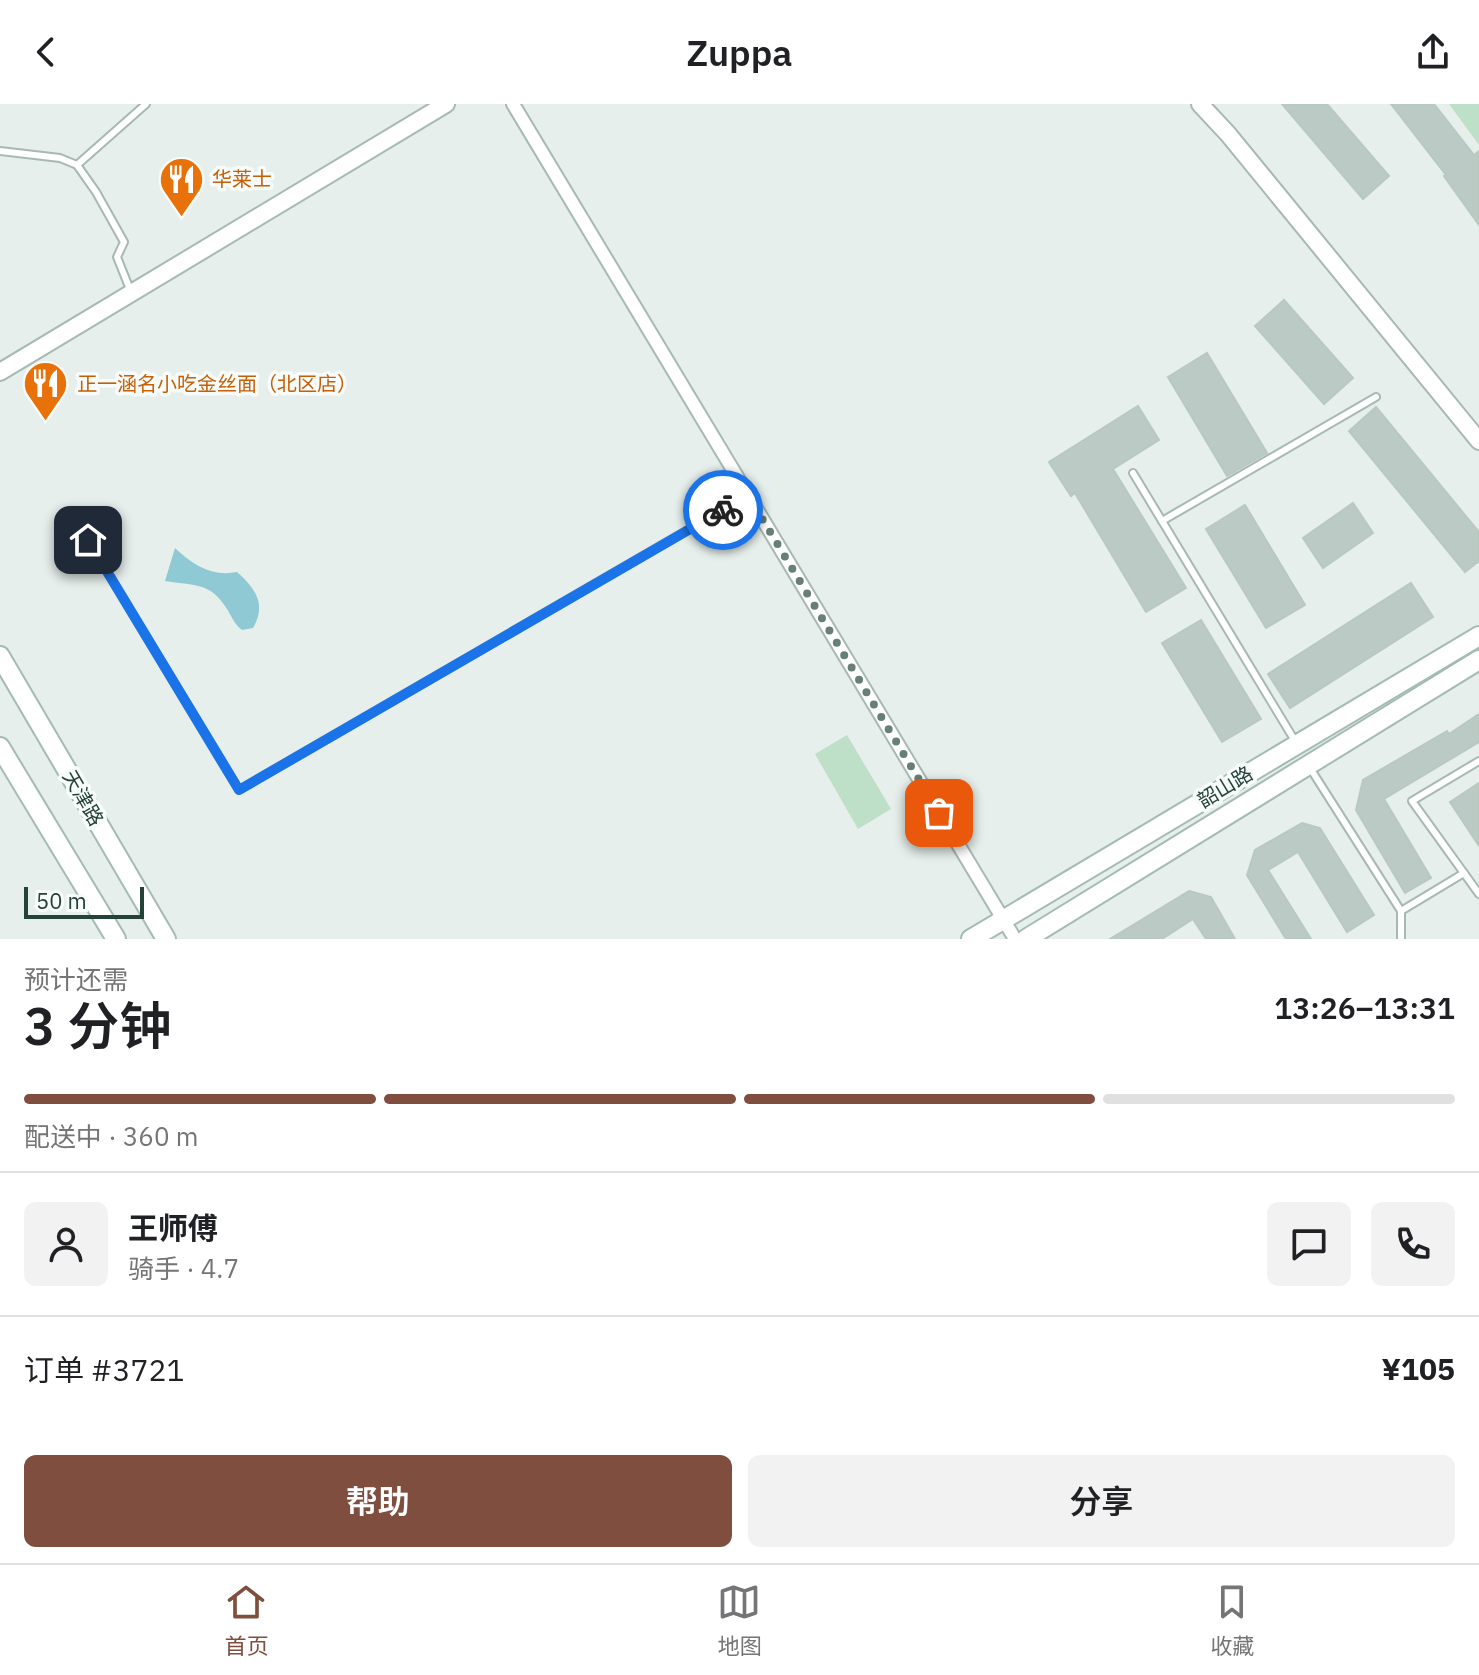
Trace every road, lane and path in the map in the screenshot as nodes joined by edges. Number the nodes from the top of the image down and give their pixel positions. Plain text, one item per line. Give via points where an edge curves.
1 (146, 104) edge
2 (446, 104) edge
3 (513, 104) edge
4 (1200, 104) edge
5 (0, 151) edge
6 (77, 165) junction
7 (131, 293) junction
8 (0, 372) edge
9 (1376, 397) dead end
10 (1479, 441) edge
11 (1133, 473) dead end
12 (748, 495) junction
13 (73, 515) dead end
14 (1162, 521) junction
15 (1479, 636) edge
16 (0, 656) edge
17 (1479, 660) edge
18 (1297, 744) junction
19 (0, 747) edge
20 (1479, 761) edge
21 (1309, 765) junction
22 (1464, 873) junction
23 (1478, 892) edge
24 (1479, 901) edge
25 (1401, 911) junction
26 (1002, 919) junction
27 (116, 939) edge
28 (166, 939) edge
29 (971, 939) edge
30 (1015, 939) edge
31 (1026, 939) edge
32 (1401, 939) edge

1 - 6 lane
2 - 7 street
3 - 12 street
4 - 10 street
5 - 6 lane
6 - 7 lane via 124,242 117,257
7 - 8 street
9 - 14 lane
11 - 14 lane
12 - 13 lane via 239,790
12 - 26 street
14 - 18 lane
15 - 18 main road, 韶山路
16 - 28 main road, 天津路
17 - 21 main road, 韶山路
18 - 26 main road, 韶山路
19 - 27 main road
20 - 22 lane via 1412,801
21 - 25 lane
21 - 31 main road, 韶山路
22 - 23 lane
22 - 25 lane
23 - 24 lane
25 - 32 lane
26 - 29 main road, 韶山路
26 - 30 street

